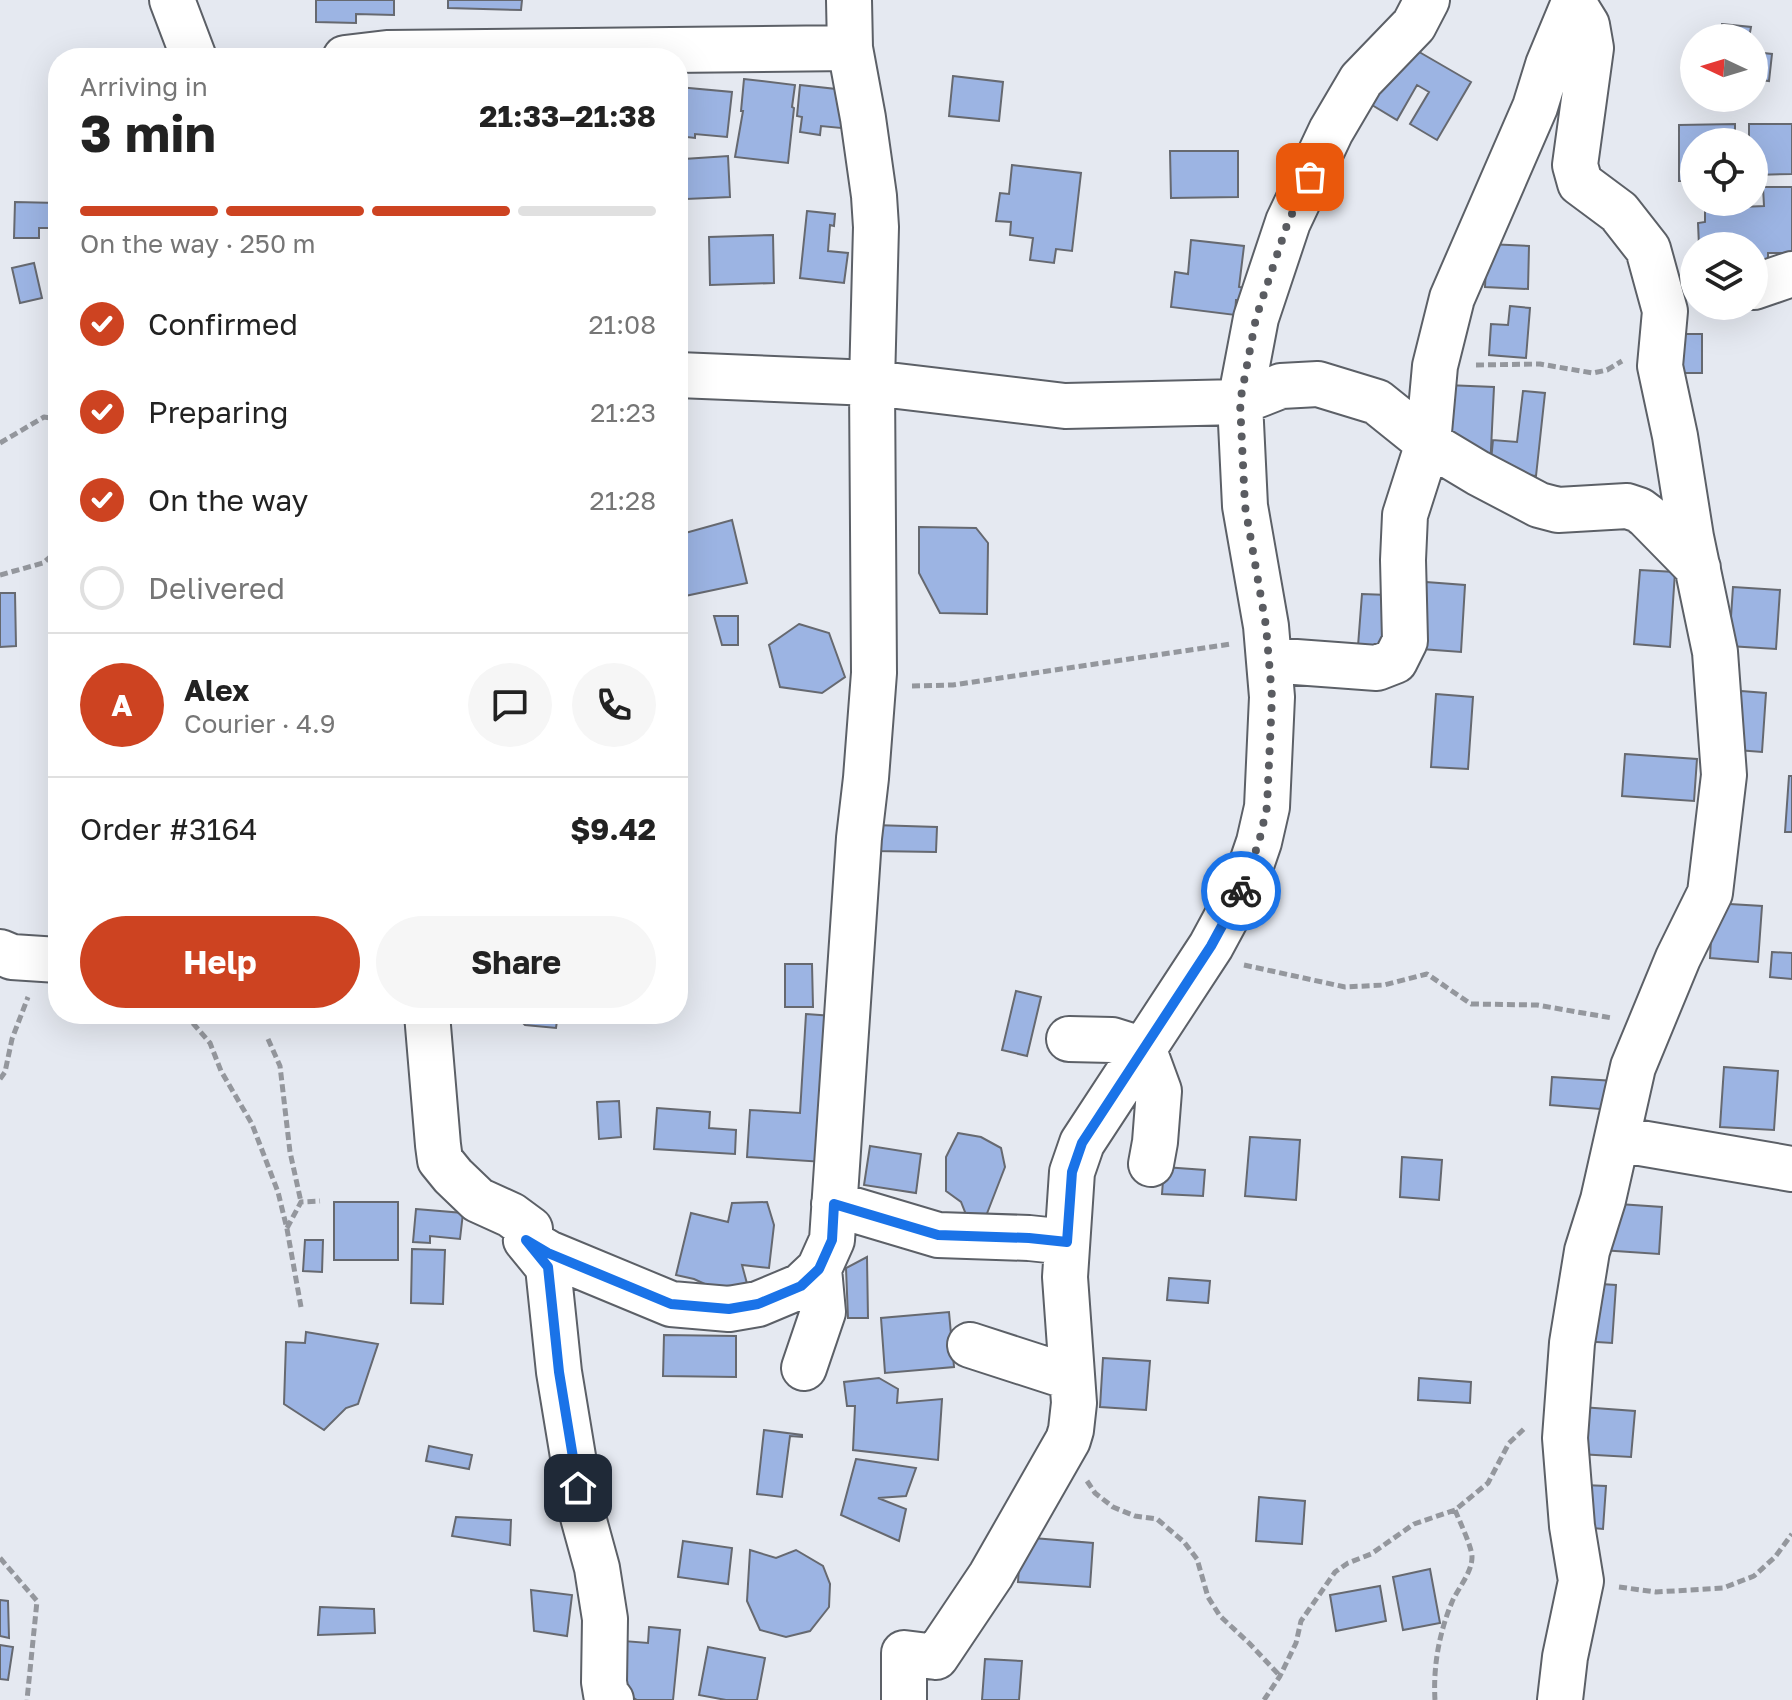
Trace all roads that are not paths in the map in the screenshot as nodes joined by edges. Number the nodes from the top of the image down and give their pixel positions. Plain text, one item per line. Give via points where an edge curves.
1 (172, 0) edge
2 (849, 0) edge
3 (1427, 0) edge
4 (1574, 2) edge
5 (190, 48) edge
6 (850, 48) junction
7 (688, 50) edge
8 (1792, 274) edge
9 (1768, 282) edge
10 (1674, 317) edge
11 (688, 375) edge
12 (872, 383) junction
13 (1240, 402) junction
14 (1428, 443) junction
15 (1698, 568) junction
16 (1268, 649) junction
17 (428, 1024) edge
18 (1069, 1039) dead end
19 (1144, 1050) junction
20 (1617, 1139) junction
21 (1151, 1164) dead end
22 (1792, 1169) edge
23 (834, 1204) junction
24 (526, 1240) junction
25 (1067, 1242) junction
26 (819, 1269) junction
27 (970, 1345) dead end
28 (804, 1368) dead end
29 (1072, 1378) junction
30 (611, 1700) edge
31 (904, 1700) edge
32 (1560, 1700) edge

1 - 5 street
2 - 6 street
3 - 13 street via 1414,25 1361,80 1288,222 1256,318
4 - 10 street via 1587,25 1591,48 1575,165 1580,183 1619,212 1648,249
4 - 14 street via 1452,298 1435,366
6 - 7 street
6 - 12 street via 874,196
8 - 9 street
10 - 15 street via 1660,366
11 - 12 street
12 - 13 street via 1065,406
12 - 23 street via 873,688
13 - 14 street via 1281,386 1318,384 1377,402
13 - 16 street via 1245,506
14 - 15 street via 1539,505 1558,510 1639,510
14 - 16 street via 1405,515 1405,641 1395,661 1377,668
15 - 20 street via 1715,652 1724,775 1710,893 1633,1067
16 - 19 street via 1270,771 1262,831 1245,883
17 - 24 street via 440,1160 478,1200 530,1229
18 - 19 street via 1112,1040
19 - 21 street via 1159,1091
19 - 25 street via 1082,1143 1072,1172
20 - 22 street
20 - 32 street via 1587,1251 1572,1343 1565,1438 1581,1581
23 - 25 street via 938,1235
23 - 26 street via 832,1240
24 - 26 street via 671,1304 699,1307 758,1304 801,1286
24 - 30 street via 548,1267 559,1372 605,1619 604,1682
25 - 29 street
26 - 28 street via 823,1312
27 - 29 street
29 - 31 street via 1074,1416 1068,1440 991,1575 936,1657 904,1653

